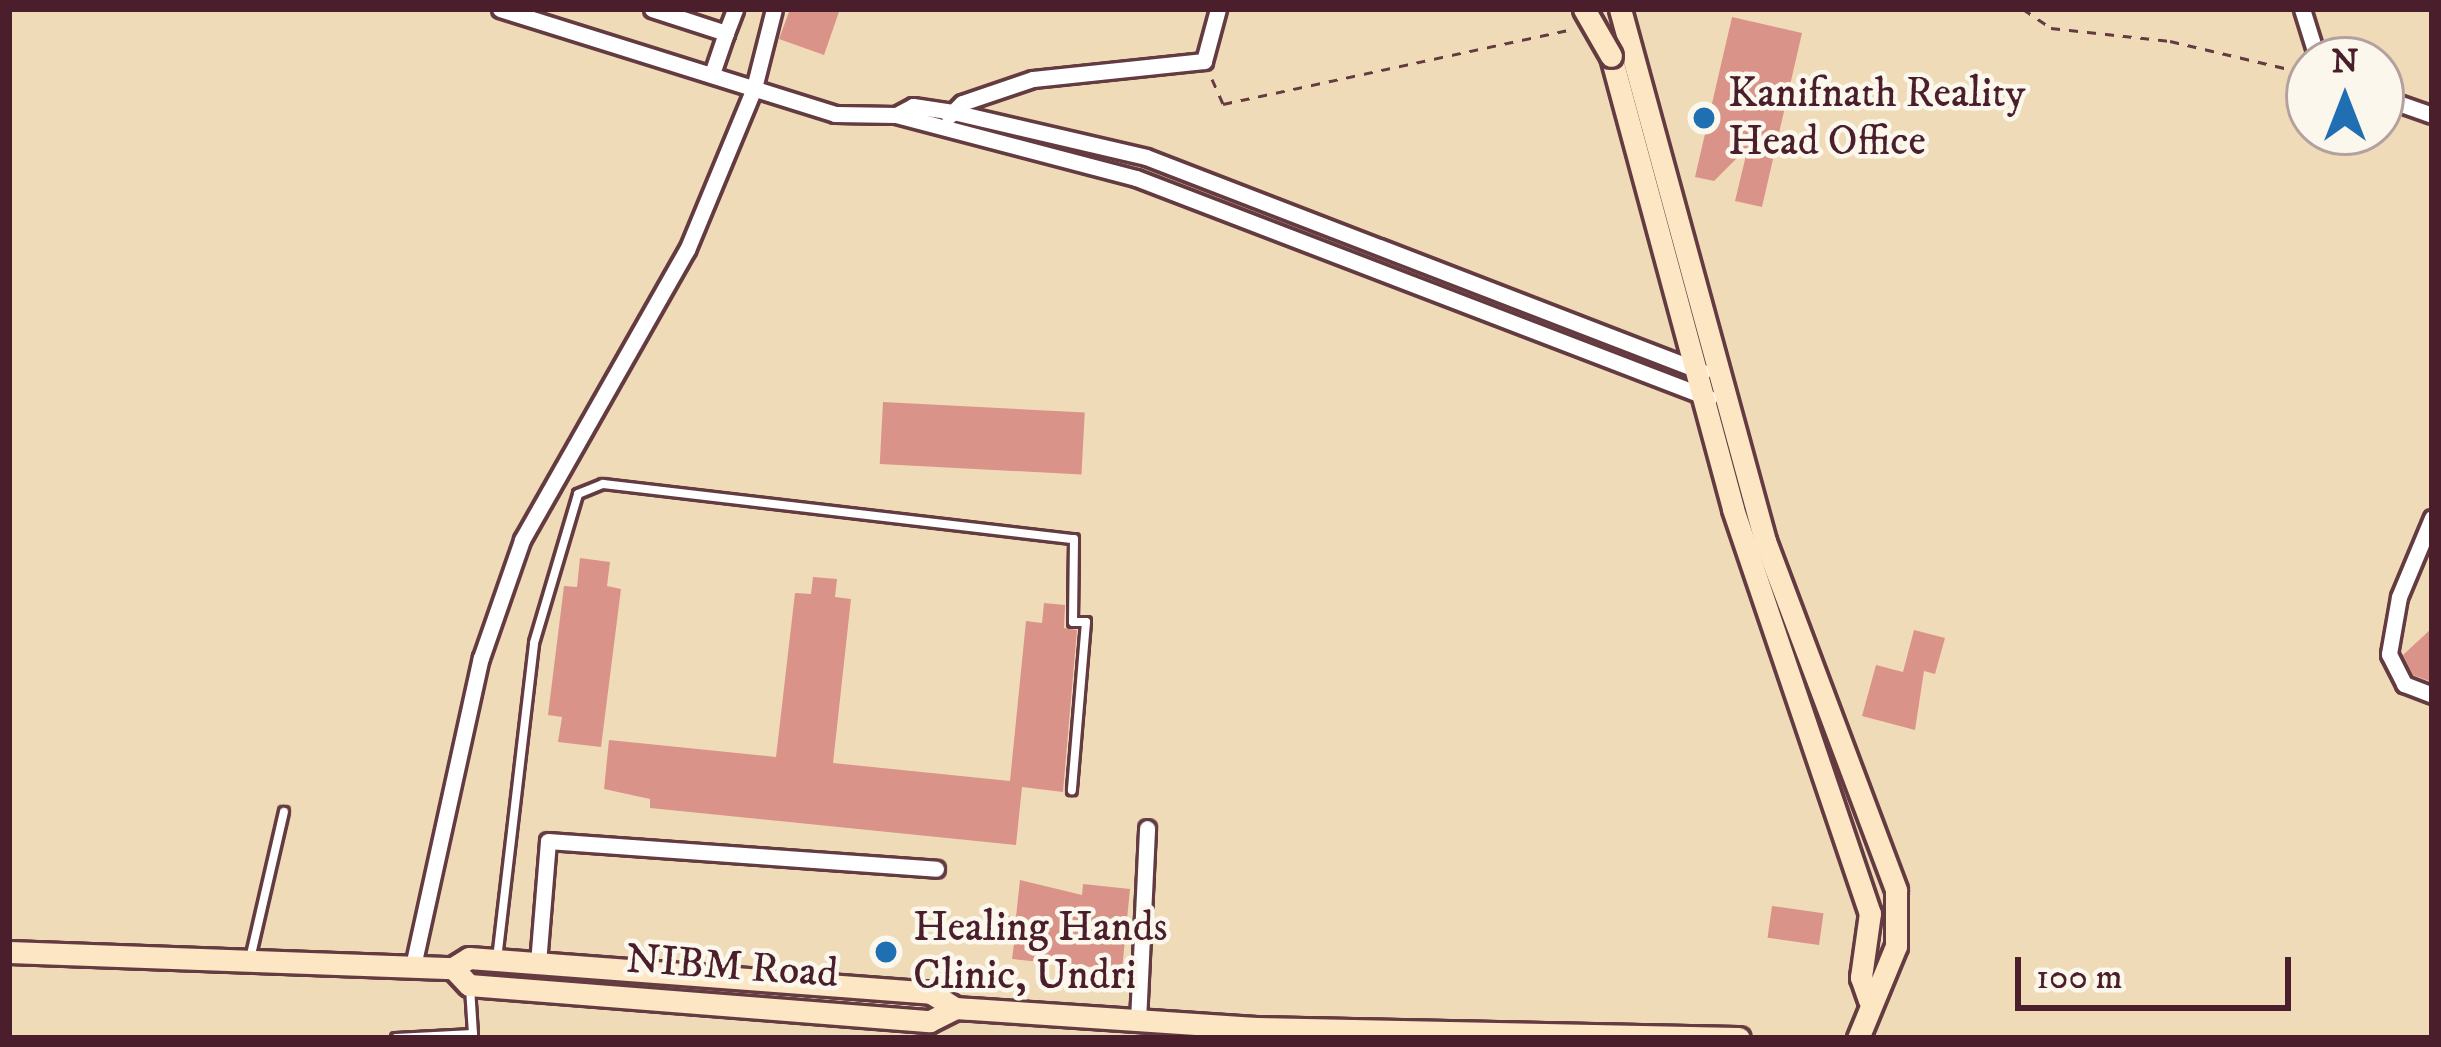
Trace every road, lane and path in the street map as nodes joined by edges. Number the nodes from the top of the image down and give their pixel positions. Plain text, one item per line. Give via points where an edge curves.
1 (500, 9) edge
2 (652, 9) edge
3 (735, 9) edge
4 (774, 9) edge
5 (1218, 9) edge
6 (1620, 9) edge
7 (2023, 9) edge
8 (1581, 18) edge
9 (726, 33) junction
10 (1204, 61) junction
11 (2285, 68) edge
12 (712, 74) junction
13 (754, 88) junction
14 (953, 112) junction
15 (896, 115) junction
16 (937, 127) junction
17 (1693, 369) junction
18 (1719, 376) junction
19 (1699, 395) junction
20 (1723, 403) junction
21 (2432, 518) edge
22 (2432, 695) edge
23 (1072, 790) dead end
24 (284, 812) dead end
25 (1147, 828) dead end
26 (936, 869) dead end
27 (9, 952) edge
28 (497, 960) junction
29 (249, 961) junction
30 (538, 963) junction
31 (413, 966) junction
32 (453, 968) junction
33 (470, 985) junction
34 (1869, 1000) junction
35 (955, 1008) junction
36 (1138, 1021) junction
37 (1188, 1031) edge
38 (1252, 1033) edge
39 (1394, 1034) edge
40 (1485, 1035) edge
41 (396, 1038) edge
42 (1736, 1038) edge
43 (1858, 1038) edge

1 - 12 street
2 - 9 street
3 - 9 street
4 - 13 street
5 - 10 street
6 - 18 main road
7 - 11 path via 2051,28 2170,41
8 - 10 path via 1223,104
8 - 17 main road, bridge via 1611,56
9 - 12 street
10 - 14 street via 1033,80
12 - 13 street
13 - 15 street via 835,114
13 - 31 street via 688,250 522,540 482,658
14 - 15 street via 913,106
14 - 16 street
14 - 17 street via 1146,157
15 - 16 street
16 - 19 street via 1209,202
17 - 18 street
17 - 19 main road
18 - 20 main road
19 - 20 street
19 - 34 main road via 1870,913 1861,977
20 - 34 main road via 1896,890 1896,946 1883,988
21 - 22 street via 2398,597 2389,653 2404,684
23 - 28 lane via 1086,622 1073,622 1074,539 603,484 578,494 534,643
24 - 29 lane
25 - 36 street
26 - 30 street via 548,841
27 - 29 main road
28 - 30 main road
28 - 32 main road via 470,958
29 - 31 main road
30 - 35 main road via 931,993
31 - 32 main road
32 - 33 main road
33 - 35 main road, NIBM Road via 930,1021
33 - 41 lane via 473,1034
34 - 43 main road
35 - 36 main road, NIBM Road
36 - 37 main road, NIBM Road
37 - 38 main road, NIBM Road
38 - 39 main road, NIBM Road
39 - 40 main road, NIBM Road
40 - 42 main road, NIBM Road

